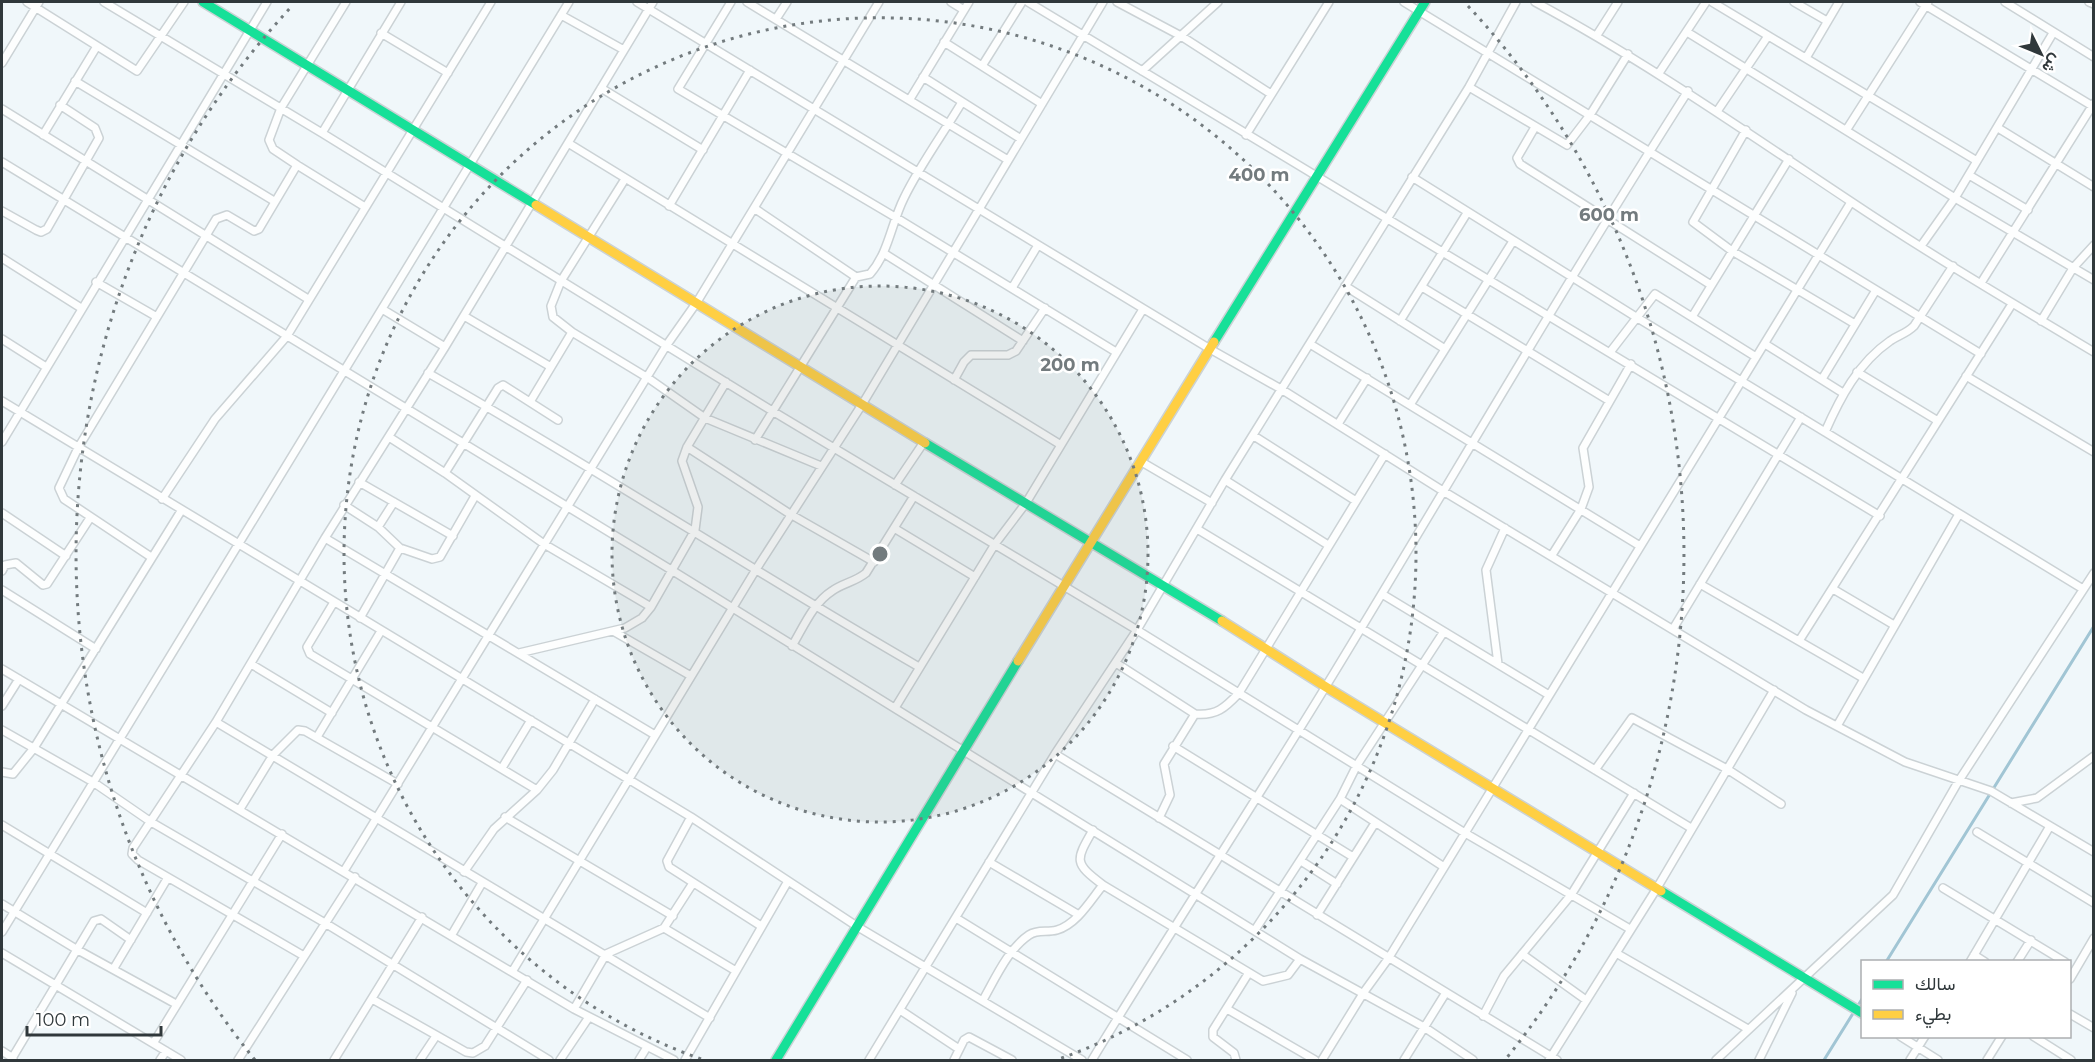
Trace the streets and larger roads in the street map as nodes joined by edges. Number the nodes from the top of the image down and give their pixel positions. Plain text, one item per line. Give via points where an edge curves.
1 (27, 2) edge
2 (104, 2) edge
3 (184, 2) edge
4 (203, 2) edge
5 (267, 2) edge
6 (346, 2) edge
7 (401, 2) edge
8 (489, 2) edge
9 (569, 2) edge
10 (637, 2) edge
11 (653, 2) edge
12 (731, 2) edge
13 (747, 2) edge
14 (787, 2) edge
15 (879, 2) edge
16 (951, 2) edge
17 (969, 2) edge
18 (1022, 2) edge
19 (1028, 2) edge
20 (1103, 2) edge
21 (1117, 2) edge
22 (1218, 2) edge
23 (1328, 2) edge
24 (1404, 2) edge
25 (1425, 2) edge
26 (1516, 2) edge
27 (1535, 2) edge
28 (1618, 2) edge
29 (1706, 2) edge
30 (1712, 2) edge
31 (1794, 2) edge
32 (1839, 2) edge
33 (2007, 2) edge
34 (2089, 2) edge
35 (1924, 3) edge
36 (37, 4) edge
37 (2094, 4) edge
38 (649, 9) junction
39 (964, 10) junction
40 (1419, 10) junction
41 (561, 15) junction
42 (776, 19) junction
43 (1827, 21) junction
44 (250, 30) junction
45 (1687, 32) junction
46 (381, 33) junction
47 (2053, 33) junction
48 (1083, 35) junction
49 (1597, 35) junction
50 (163, 36) junction
51 (1181, 36) junction
52 (1768, 36) junction
53 (944, 42) junction
54 (706, 43) junction
55 (97, 46) junction
56 (624, 50) junction
57 (1488, 53) junction
58 (1628, 54) junction
59 (2094, 57) edge
60 (1806, 58) junction
61 (844, 60) junction
62 (2, 63) edge
63 (307, 65) junction
64 (982, 66) junction
65 (750, 70) junction
66 (2031, 70) junction
67 (1142, 71) junction
68 (1746, 71) junction
69 (224, 73) junction
70 (448, 73) junction
71 (1659, 73) junction
72 (923, 77) junction
73 (75, 81) junction
74 (1469, 87) junction
75 (602, 88) junction
76 (347, 89) junction
77 (1688, 91) junction
78 (1271, 94) junction
79 (1868, 96) junction
80 (910, 99) junction
81 (962, 102) junction
82 (1042, 104) junction
83 (60, 105) junction
84 (2093, 105) edge
85 (281, 108) junction
86 (814, 108) junction
87 (2, 109) edge
88 (1718, 110) junction
89 (1590, 115) junction
90 (723, 116) junction
91 (949, 123) junction
92 (1535, 127) junction
93 (1998, 128) junction
94 (1847, 129) junction
95 (414, 130) junction
96 (1746, 130) junction
97 (322, 132) junction
98 (43, 135) junction
99 (1246, 135) junction
100 (1021, 139) junction
101 (568, 143) junction
102 (181, 145) junction
103 (703, 150) junction
104 (1649, 151) junction
105 (787, 154) junction
106 (1789, 159) junction
107 (85, 160) junction
108 (1008, 160) junction
109 (1977, 161) junction
110 (2, 162) edge
111 (2058, 163) junction
112 (470, 164) junction
113 (297, 165) junction
114 (919, 172) junction
115 (387, 174) junction
116 (1969, 175) junction
117 (1315, 177) junction
118 (1412, 177) junction
119 (625, 179) junction
120 (2094, 187) edge
121 (1710, 189) junction
122 (1955, 198) junction
123 (63, 199) junction
124 (147, 200) junction
125 (274, 201) junction
126 (532, 202) junction
127 (1851, 202) junction
128 (669, 206) junction
129 (365, 207) junction
130 (754, 208) junction
131 (978, 208) junction
132 (442, 209) junction
133 (2028, 210) junction
134 (4, 213) edge
135 (1467, 213) junction
136 (1753, 216) junction
137 (895, 217) junction
138 (1387, 218) junction
139 (1607, 219) junction
140 (2, 222) edge
141 (2013, 233) junction
142 (125, 236) junction
143 (207, 236) junction
144 (588, 236) junction
145 (1513, 241) junction
146 (732, 244) junction
147 (1038, 244) junction
148 (2094, 245) edge
149 (1921, 246) junction
150 (504, 247) junction
151 (1444, 251) junction
152 (1732, 251) junction
153 (953, 252) junction
154 (885, 254) junction
155 (1818, 255) junction
156 (2, 258) edge
157 (1953, 266) junction
158 (2073, 268) junction
159 (184, 273) junction
160 (856, 277) junction
161 (1574, 277) junction
162 (1490, 278) junction
163 (2094, 280) edge
164 (561, 281) junction
165 (96, 282) junction
166 (1982, 283) junction
167 (934, 284) junction
168 (1711, 285) junction
169 (1345, 286) junction
170 (1422, 286) junction
171 (1012, 288) junction
172 (1798, 289) junction
173 (1876, 290) junction
174 (308, 299) junction
175 (698, 302) junction
176 (2012, 303) junction
177 (81, 308) junction
178 (1045, 308) junction
179 (382, 309) junction
180 (838, 309) junction
181 (1143, 309) junction
182 (1467, 315) junction
183 (1549, 315) junction
184 (464, 316) junction
185 (1636, 316) junction
186 (1692, 316) junction
187 (1920, 317) junction
188 (157, 318) junction
189 (1400, 321) junction
190 (2041, 321) junction
191 (1855, 324) junction
192 (572, 332) junction
193 (287, 336) junction
194 (2, 339) edge
195 (1023, 341) junction
196 (1310, 344) junction
197 (1765, 344) junction
198 (898, 345) junction
199 (666, 346) junction
200 (445, 347) junction
201 (1210, 349) junction
202 (1445, 349) junction
203 (1528, 351) junction
204 (1611, 351) junction
205 (1116, 352) junction
206 (2094, 352) edge
207 (1981, 354) junction
208 (1756, 357) junction
209 (1631, 364) junction
210 (46, 367) junction
211 (551, 367) junction
212 (802, 367) junction
213 (344, 371) junction
214 (1857, 372) junction
215 (428, 373) junction
216 (1966, 376) junction
217 (648, 378) junction
218 (1367, 378) junction
219 (1822, 379) junction
220 (954, 380) junction
221 (1741, 381) junction
222 (726, 382) junction
223 (1281, 389) junction
224 (1843, 393) junction
225 (1608, 400) junction
226 (2, 401) edge
227 (530, 402) junction
228 (863, 403) junction
229 (1410, 405) junction
230 (487, 406) junction
231 (406, 409) junction
232 (20, 412) junction
233 (774, 412) junction
234 (1801, 417) junction
235 (705, 418) junction
236 (1719, 418) junction
237 (558, 420) dead end
238 (1938, 421) junction
239 (1338, 424) junction
240 (1825, 432) junction
241 (1254, 436) junction
242 (388, 437) junction
243 (755, 440) junction
244 (2, 442) edge
245 (924, 442) junction
246 (1472, 442) junction
247 (465, 445) junction
248 (1061, 445) junction
249 (687, 447) junction
250 (78, 448) junction
251 (834, 449) junction
252 (2094, 452) edge
253 (1385, 453) junction
254 (1778, 454) junction
255 (1140, 461) junction
256 (821, 466) junction
257 (590, 471) junction
258 (446, 473) junction
259 (1902, 479) junction
260 (1225, 480) junction
261 (359, 482) junction
262 (896, 485) junction
263 (1443, 491) junction
264 (475, 496) junction
265 (914, 496) junction
266 (162, 499) junction
267 (1356, 501) junction
268 (394, 502) junction
269 (1026, 503) junction
270 (1212, 503) junction
271 (344, 506) junction
272 (567, 507) junction
273 (1581, 509) junction
274 (181, 511) junction
275 (2, 513) edge
276 (790, 514) junction
277 (1959, 514) junction
278 (1880, 516) junction
279 (90, 518) junction
280 (378, 527) junction
281 (894, 528) junction
282 (1505, 528) junction
283 (1197, 529) junction
284 (695, 530) junction
285 (453, 536) junction
286 (325, 538) junction
287 (1092, 543) junction
288 (238, 544) junction
289 (544, 544) junction
290 (994, 544) junction
291 (1328, 545) junction
292 (1640, 546) junction
293 (400, 548) junction
294 (1552, 555) junction
295 (66, 556) junction
296 (151, 557) junction
297 (874, 562) junction
298 (2, 571) edge
299 (673, 571) junction
300 (755, 571) junction
301 (2094, 573) edge
302 (385, 574) junction
303 (975, 577) junction
304 (300, 581) junction
305 (1165, 584) junction
306 (1700, 584) junction
307 (1065, 586) junction
308 (1833, 589) junction
309 (2084, 589) junction
310 (2, 590) edge
311 (1300, 592) junction
312 (1612, 592) junction
313 (1382, 594) junction
314 (334, 602) junction
315 (815, 607) junction
316 (651, 608) junction
317 (732, 609) junction
318 (360, 618) junction
319 (1894, 625) junction
320 (1361, 628) junction
321 (1672, 629) junction
322 (1137, 630) junction
323 (381, 631) junction
324 (613, 631) junction
325 (1443, 633) junction
326 (489, 636) junction
327 (1799, 641) junction
328 (792, 646) junction
329 (1266, 647) junction
330 (96, 649) junction
331 (519, 653) junction
332 (1116, 663) junction
333 (251, 664) junction
334 (1498, 664) junction
335 (1422, 666) junction
336 (920, 667) junction
337 (2, 669) edge
338 (691, 676) junction
339 (353, 678) junction
340 (1863, 678) junction
341 (18, 679) junction
342 (464, 679) junction
343 (1326, 687) junction
344 (1774, 690) junction
345 (1239, 693) junction
346 (1549, 695) junction
347 (595, 699) junction
348 (61, 705) junction
349 (2, 706) edge
350 (895, 708) junction
351 (332, 713) junction
352 (1195, 714) junction
353 (531, 720) junction
354 (216, 722) junction
355 (1385, 722) junction
356 (1837, 726) junction
357 (434, 728) junction
358 (1299, 729) junction
359 (2, 730) edge
360 (1528, 730) junction
361 (655, 735) junction
362 (120, 737) junction
363 (317, 737) junction
364 (568, 743) junction
365 (1173, 746) junction
366 (34, 748) junction
367 (966, 751) junction
368 (1055, 754) junction
369 (273, 755) junction
370 (2094, 756) edge
371 (1357, 765) junction
372 (502, 768) junction
373 (1727, 769) junction
374 (1595, 770) junction
375 (2, 772) edge
376 (183, 775) junction
377 (629, 780) junction
378 (1958, 782) junction
379 (93, 783) junction
380 (398, 784) junction
381 (1493, 788) junction
382 (537, 790) junction
383 (1033, 792) junction
384 (1634, 793) junction
385 (1256, 798) junction
386 (1340, 799) junction
387 (2010, 803) junction
388 (1781, 804) dead end
389 (240, 809) junction
390 (505, 817) junction
391 (691, 817) junction
392 (1159, 818) junction
393 (376, 819) junction
394 (151, 822) junction
395 (1375, 823) junction
396 (2, 825) edge
397 (2050, 826) junction
398 (1691, 828) junction
399 (1093, 831) junction
400 (1977, 832) dead end
401 (1465, 833) junction
402 (282, 834) junction
403 (1317, 835) junction
404 (1598, 851) junction
405 (2094, 852) edge
406 (49, 854) junction
407 (1218, 855) junction
408 (1353, 857) junction
409 (580, 861) junction
410 (1301, 861) junction
411 (989, 862) junction
412 (2028, 864) junction
413 (1444, 867) junction
414 (344, 871) junction
415 (464, 872) junction
416 (355, 877) junction
417 (167, 879) junction
418 (788, 881) junction
419 (253, 882) junction
420 (482, 883) junction
421 (693, 884) junction
422 (1337, 884) junction
423 (1103, 885) junction
424 (1657, 888) junction
425 (1942, 888) dead end
426 (1195, 891) junction
427 (1280, 892) junction
428 (1571, 895) junction
429 (2094, 903) edge
430 (2, 904) edge
431 (14, 912) junction
432 (147, 913) junction
433 (231, 914) junction
434 (1079, 915) junction
435 (1317, 915) junction
436 (673, 916) junction
437 (422, 917) junction
438 (956, 918) junction
439 (543, 919) junction
440 (1995, 919) junction
441 (325, 924) junction
442 (761, 926) junction
443 (858, 927) junction
444 (1173, 927) junction
445 (664, 928) junction
446 (1630, 929) junction
447 (1255, 930) junction
448 (2, 932) edge
449 (451, 936) junction
450 (2094, 938) edge
451 (131, 940) junction
452 (2031, 940) junction
453 (75, 949) junction
454 (2, 952) edge
455 (1011, 953) junction
456 (1616, 953) junction
457 (606, 954) junction
458 (1522, 954) junction
459 (304, 956) junction
460 (1300, 958) junction
461 (1972, 958) edge
462 (1388, 959) junction
463 (2018, 960) edge
464 (2062, 960) edge
465 (394, 965) junction
466 (2073, 966) edge
467 (925, 967) junction
468 (114, 968) junction
469 (736, 971) junction
470 (512, 972) junction
471 (1248, 974) junction
472 (1804, 979) junction
473 (527, 980) junction
474 (56, 985) junction
475 (1794, 990) junction
476 (1364, 992) junction
477 (1445, 994) junction
478 (372, 999) junction
479 (982, 1000) junction
480 (1587, 1000) junction
481 (176, 1004) junction
482 (574, 1009) junction
483 (1227, 1009) junction
484 (900, 1010) junction
485 (1861, 1012) edge
486 (2071, 1015) edge
487 (1483, 1016) junction
488 (589, 1017) junction
489 (710, 1018) junction
490 (1117, 1019) junction
491 (1424, 1027) junction
492 (2094, 1028) edge
493 (497, 1029) junction
494 (1748, 1029) junction
495 (436, 1036) junction
496 (1903, 1038) edge
497 (1924, 1038) edge
498 (2001, 1038) edge
499 (2035, 1038) edge
500 (154, 1042) junction
501 (647, 1047) junction
502 (1918, 1048) junction
503 (959, 1049) junction
504 (2, 1051) edge
505 (166, 1051) junction
506 (12, 1059) edge
507 (1552, 1059) edge
508 (160, 1060) edge
509 (181, 1060) edge
510 (240, 1060) edge
511 (334, 1060) edge
512 (420, 1060) edge
513 (549, 1060) edge
514 (560, 1060) edge
515 (639, 1060) edge
516 (674, 1060) edge
517 (685, 1060) edge
518 (776, 1060) edge
519 (869, 1060) edge
520 (954, 1060) edge
521 (1012, 1060) edge
522 (1082, 1060) edge
523 (1092, 1060) edge
524 (1187, 1060) edge
525 (1236, 1060) edge
526 (1315, 1060) edge
527 (1322, 1060) edge
528 (1404, 1060) edge
529 (1473, 1060) edge
530 (1716, 1060) edge
531 (1758, 1060) edge
532 (1910, 1060) edge
533 (1938, 1060) edge
534 (1988, 1060) edge
535 (2071, 1060) edge

1 - 36 street
2 - 50 street
3 - 50 street
4 - 44 street
5 - 44 street
6 - 63 street
7 - 46 street
8 - 70 street
9 - 41 street
10 - 38 street
11 - 38 street
12 - 54 street
13 - 42 street
14 - 42 street
15 - 61 street
16 - 39 street
17 - 39 street
18 - 64 street
19 - 48 street
20 - 48 street
21 - 51 street
22 - 51 street
23 - 78 street
24 - 40 street
25 - 40 street
26 - 57 street
27 - 49 street
28 - 49 street
29 - 45 street
30 - 52 street
31 - 43 street
32 - 43 street
33 - 47 street
34 - 37 street
35 - 66 street
35 - 79 street
36 - 55 street
36 - 62 street
38 - 54 street
38 - 56 street
39 - 53 street
40 - 57 street
40 - 117 street
41 - 56 street
41 - 112 street
42 - 61 street
43 - 60 street
44 - 63 street
44 - 69 street
45 - 68 street
45 - 71 street
46 - 70 street
46 - 76 street
47 - 59 street
47 - 66 street
48 - 67 street
48 - 82 street
49 - 58 street
50 - 55 street via 137,71
50 - 69 street
51 - 67 street
51 - 78 street
52 - 60 street
52 - 68 street
53 - 64 street
53 - 72 street
54 - 65 street
54 - 90 street via 678,89
55 - 73 street
56 - 75 street
57 - 74 street
57 - 89 street
58 - 71 street
58 - 89 street
60 - 79 street
61 - 80 street
61 - 86 street
63 - 76 street
63 - 85 street
64 - 82 street
65 - 86 street
65 - 90 street
66 - 84 street
66 - 93 street
67 - 99 street
68 - 88 street
68 - 94 street
69 - 85 street
69 - 102 street
70 - 95 street
71 - 77 street
72 - 80 street
72 - 81 street
73 - 83 street
73 - 102 street
74 - 92 street
74 - 118 street
75 - 101 street
75 - 103 street
76 - 95 street
76 - 97 street
77 - 88 street
77 - 104 street
78 - 99 street
79 - 94 street
79 - 109 street
80 - 91 street
81 - 91 street
81 - 100 street
82 - 100 street
83 - 98 street
83 - 107 street via 99,132
84 - 111 street
85 - 97 street
85 - 113 street via 269,145
86 - 105 street
86 - 114 street
87 - 98 street
88 - 96 street
89 - 92 street via 1567,145
89 - 104 street
90 - 103 street
90 - 105 street
91 - 108 street
91 - 114 street
92 - 139 street via 1517,161
93 - 109 street
93 - 111 street
94 - 122 street
95 - 112 street
95 - 115 street
96 - 106 street
96 - 121 street
97 - 115 street
98 - 107 street
99 - 117 street
100 - 108 street
101 - 119 street
101 - 126 street
102 - 124 street
102 - 125 street
103 - 128 street
104 - 121 street
104 - 139 street
105 - 130 street
105 - 137 street
106 - 127 street
106 - 136 street
107 - 123 street
107 - 124 street
108 - 131 street
109 - 116 street
110 - 123 street
111 - 120 street
111 - 133 street
112 - 126 street
112 - 132 street
113 - 125 street
113 - 129 street
114 - 131 street
114 - 137 street
115 - 129 street
115 - 132 street
116 - 122 street
116 - 133 street
117 - 138 street
117 - 201 street
118 - 135 street
118 - 138 street
119 - 128 street
119 - 144 street
121 - 136 street
121 - 152 street via 1693,222
122 - 141 street
122 - 149 street
123 - 134 street via 47,229 41,232
123 - 142 street
124 - 142 street
124 - 143 street
125 - 143 street via 259,229 254,231 222,215
126 - 144 street
126 - 150 street
127 - 149 street
127 - 155 street
128 - 146 street
129 - 174 street
130 - 146 street
130 - 160 street
131 - 147 street
131 - 153 street
132 - 150 street
132 - 179 street
133 - 141 street
134 - 140 street
135 - 145 street
135 - 151 street
136 - 152 street
136 - 155 street
137 - 153 street
137 - 154 street
138 - 151 street
138 - 169 street
139 - 161 street
139 - 168 street
141 - 158 street
141 - 166 street
142 - 159 street
142 - 165 street
143 - 159 street
143 - 174 street
144 - 164 street
144 - 175 street
145 - 161 street
145 - 162 street
146 - 175 street
146 - 180 street
147 - 171 street
147 - 181 street
148 - 158 street
149 - 157 street
150 - 164 street
150 - 184 street
151 - 162 street
151 - 170 street
152 - 168 street
152 - 172 street
153 - 167 street
153 - 171 street
154 - 160 street via 870,274
154 - 167 street
155 - 172 street
155 - 173 street
156 - 177 street
157 - 166 street
157 - 187 street
158 - 163 street
158 - 190 street
159 - 188 street
159 - 193 street
160 - 180 street
161 - 183 street
161 - 185 street
162 - 182 street
162 - 183 street
164 - 192 street via 551,311
164 - 199 street
165 - 177 street
165 - 188 street
166 - 176 street
167 - 195 street
167 - 198 street
168 - 186 street
169 - 189 street
169 - 196 street
170 - 182 street
170 - 189 street
171 - 178 street
172 - 191 street
172 - 197 street
173 - 187 street
173 - 191 street
174 - 193 street
175 - 199 street
175 - 212 street
176 - 190 street
176 - 207 street
177 - 210 street
178 - 195 street
178 - 205 street
179 - 200 street
179 - 213 street
180 - 198 street
180 - 212 street
181 - 201 street
181 - 205 street
182 - 202 street
182 - 203 street
183 - 203 street
183 - 204 street
184 - 200 street
184 - 211 street
185 - 186 street via 1655,294
185 - 204 street
185 - 221 street
186 - 208 street
187 - 207 street
187 - 214 street via 1908,332 1890,341
188 - 250 street
189 - 202 street
190 - 206 street
191 - 219 street
192 - 211 street
192 - 217 street
193 - 213 street
193 - 266 street via 215,419
194 - 210 street
195 - 220 street via 1008,356 971,356
196 - 218 street
196 - 223 street
197 - 208 street
197 - 219 street
198 - 220 street
198 - 228 street
199 - 217 street
199 - 222 street
200 - 215 street
201 - 223 street
201 - 255 street
202 - 229 street
203 - 225 street
203 - 246 street
204 - 209 street
205 - 248 street
207 - 216 street
208 - 221 street
209 - 225 street
209 - 236 street
210 - 232 street
211 - 227 street
212 - 228 street
212 - 233 street
213 - 231 street
213 - 288 street
214 - 224 street
214 - 238 street
215 - 230 street
215 - 231 street
216 - 238 street
216 - 252 street
217 - 235 street
217 - 257 street
218 - 229 street
218 - 239 street
219 - 224 street
220 - 248 street
221 - 234 street
221 - 236 street
222 - 233 street
222 - 235 street
223 - 239 street
223 - 241 street
224 - 240 street
225 - 273 street via 1583,448 1590,481
226 - 232 street
227 - 230 street via 502,385
227 - 237 street
228 - 245 street
228 - 251 street
229 - 246 street
230 - 247 street
230 - 257 street
231 - 242 street
231 - 247 street
232 - 244 street
232 - 250 street
233 - 243 street
233 - 251 street
234 - 240 street
234 - 254 street
235 - 243 street
235 - 249 street
236 - 254 street
236 - 292 street
238 - 259 street
239 - 253 street
240 - 259 street
241 - 260 street
241 - 267 street
242 - 258 street
242 - 261 street
243 - 256 street
245 - 262 street
245 - 269 street
246 - 263 street
246 - 273 street
247 - 258 street
247 - 272 street
248 - 269 street
249 - 276 street
249 - 284 street via 682,461 698,507
250 - 266 street
250 - 279 street via 58,488 60,494
251 - 256 street
251 - 262 street
253 - 263 street
253 - 267 street
254 - 278 street
254 - 306 street
255 - 270 street
255 - 287 street
256 - 276 street
257 - 272 street
257 - 284 street
258 - 264 street
259 - 277 street
259 - 278 street
260 - 270 street
260 - 291 street
261 - 268 street
261 - 271 street
262 - 265 street
263 - 282 street
263 - 313 street
264 - 285 street
264 - 289 street
265 - 281 street
265 - 290 street
266 - 274 street
267 - 291 street
268 - 280 street
268 - 285 street
269 - 287 street
269 - 290 street
270 - 283 street
271 - 280 street
271 - 286 street
272 - 289 street
272 - 299 street
273 - 292 street
273 - 294 street
274 - 288 street
274 - 296 street
275 - 295 street
276 - 297 street
276 - 300 street
277 - 309 street
277 - 319 street
278 - 308 street
279 - 295 street
279 - 296 street
280 - 293 street
281 - 297 street
281 - 303 street
282 - 294 street
282 - 334 street via 1486,570
283 - 305 street
283 - 311 street
284 - 299 street
284 - 300 street
285 - 293 street via 436,560
286 - 302 street
286 - 304 street
287 - 305 street
287 - 307 street
288 - 304 street
288 - 362 street
289 - 316 street
289 - 326 street
290 - 303 street
290 - 307 street
291 - 311 street
292 - 312 street
293 - 302 street
294 - 312 street
295 - 298 street via 43,585 16,564 5,566
296 - 330 street
297 - 315 street via 859,579 830,592
299 - 316 street
299 - 317 street
300 - 315 street
300 - 317 street
301 - 309 street
302 - 318 street
302 - 326 street
303 - 336 street
304 - 314 street
304 - 333 street
305 - 322 street
305 - 329 street
306 - 321 street
306 - 327 street
307 - 322 street
307 - 367 street
308 - 319 street
308 - 327 street
309 - 378 street
310 - 330 street
311 - 320 street
311 - 329 street
312 - 321 street
312 - 346 street
313 - 320 street
313 - 325 street
314 - 318 street
314 - 339 street via 307,651
315 - 328 street
315 - 336 street
316 - 324 street via 635,624
317 - 328 street
317 - 338 street
318 - 323 street
319 - 340 street
320 - 335 street
320 - 343 street
321 - 344 street
322 - 332 street
322 - 345 street
323 - 339 street
323 - 342 street
324 - 331 street
324 - 338 street
325 - 334 street
325 - 335 street
326 - 331 street
326 - 342 street
327 - 340 street
328 - 350 street
329 - 343 street
329 - 345 street
330 - 348 street
331 - 347 street
332 - 352 street
332 - 368 street
333 - 351 street
333 - 354 street
334 - 346 street
335 - 355 street
335 - 360 street
336 - 350 street
337 - 341 street
338 - 361 street
339 - 351 street
339 - 357 street
340 - 356 street
341 - 348 street
341 - 349 street
342 - 353 street
342 - 357 street
343 - 355 street
343 - 358 street
344 - 356 street
344 - 373 street
345 - 352 street via 1220,712
345 - 358 street
346 - 360 street
347 - 361 street
347 - 364 street
348 - 362 street
348 - 366 street
350 - 367 street
351 - 363 street
352 - 365 street
353 - 364 street
353 - 372 street
354 - 369 street
354 - 376 street
355 - 371 street
355 - 381 street
356 - 378 street via 1905,762
357 - 372 street
357 - 380 street
358 - 371 street
358 - 385 street
359 - 366 street
360 - 374 street
360 - 381 street
361 - 377 street
362 - 376 street
362 - 379 street
363 - 369 street via 298,730
363 - 380 street
364 - 377 street
364 - 382 street
365 - 385 street
365 - 392 street via 1164,764 1170,795
366 - 375 street via 13,774
366 - 379 street
367 - 383 street
367 - 443 street
368 - 383 street
368 - 392 street
369 - 389 street
369 - 393 street
370 - 387 street via 2037,798
371 - 386 street
371 - 401 street
372 - 382 street
373 - 374 street via 1632,718
373 - 388 street
373 - 398 street
374 - 384 street
376 - 389 street
376 - 394 street
377 - 391 street
377 - 409 street
378 - 387 street via 1993,792
378 - 472 street via 1893,895
379 - 394 street
379 - 406 street
380 - 393 street
381 - 401 street
381 - 404 street
382 - 390 street
383 - 399 street
383 - 411 street
384 - 398 street
384 - 404 street
385 - 403 street
385 - 407 street
386 - 395 street
386 - 403 street
387 - 397 street
389 - 402 street
390 - 409 street
390 - 415 street
391 - 418 street
391 - 421 street via 667,861 673,872
392 - 407 street
393 - 414 street
393 - 415 street
394 - 417 street via 132,854
394 - 419 street
395 - 408 street
395 - 413 street
396 - 406 street
397 - 405 street
397 - 412 street
398 - 424 street
399 - 423 street via 1080,853 1079,863
399 - 426 street
400 - 412 street
401 - 413 street
401 - 428 street
402 - 414 street
402 - 419 street
403 - 408 street
403 - 410 street
404 - 424 street
404 - 428 street
406 - 431 street
406 - 432 street
407 - 426 street
407 - 427 street
408 - 422 street
409 - 436 street
409 - 439 street
410 - 422 street
410 - 427 street
411 - 434 street
411 - 438 street
412 - 429 street
412 - 440 street
413 - 462 street
414 - 416 street
415 - 420 street
416 - 437 street
416 - 441 street
417 - 432 street
417 - 433 street
418 - 442 street
418 - 443 street
419 - 433 street
419 - 441 street
420 - 439 street
420 - 449 street
421 - 436 street
421 - 442 street
422 - 435 street
423 - 434 street
423 - 444 street
424 - 446 street
424 - 472 street
425 - 440 street
426 - 444 street
426 - 447 street
427 - 435 street
427 - 447 street
428 - 446 street
428 - 458 street
430 - 431 street
431 - 448 street
431 - 453 street
432 - 451 street
433 - 459 street
433 - 481 street
434 - 455 street via 1055,931 1037,931 1028,936
435 - 462 street
436 - 445 street
437 - 449 street
437 - 465 street
438 - 455 street
438 - 467 street
439 - 457 street
439 - 470 street
440 - 452 street
440 - 461 street
441 - 459 street
441 - 465 street
442 - 469 street
443 - 467 street
443 - 518 street
444 - 471 street
444 - 490 street
445 - 457 street
445 - 469 street
446 - 456 street
447 - 460 street
449 - 470 street
450 - 466 street
451 - 453 street via 96,919
451 - 468 street
452 - 463 street
452 - 464 street
453 - 468 street
453 - 474 street
454 - 474 street
455 - 479 street
455 - 490 street
456 - 480 street
456 - 494 street
457 - 482 street
457 - 489 street
458 - 480 street
458 - 487 street via 1496,989
459 - 510 street
460 - 471 street via 1282,978 1263,981
460 - 476 street
462 - 476 street
462 - 477 street
465 - 478 street
465 - 493 street
467 - 479 street
467 - 484 street
468 - 481 street
469 - 489 street
470 - 473 street
471 - 483 street
472 - 475 street
472 - 485 street
473 - 482 street
473 - 493 street
474 - 500 street
474 - 506 street
475 - 494 street
475 - 531 street
476 - 491 street
476 - 527 street
477 - 487 street
477 - 491 street
478 - 495 street
478 - 511 street
479 - 522 street
480 - 507 street
481 - 500 street
482 - 488 street
483 - 525 street via 1213,1030 1213,1037 1234,1053
483 - 526 street
484 - 503 street
484 - 519 street
486 - 492 street
487 - 507 street
488 - 501 street
488 - 514 street
489 - 517 street
490 - 523 street
490 - 524 street
491 - 528 street
491 - 529 street
493 - 495 street via 485,1046 474,1053
493 - 513 street
494 - 530 street
495 - 512 street
496 - 502 street
497 - 502 street
498 - 534 street
499 - 535 street
500 - 505 street
501 - 515 street
501 - 516 street
502 - 532 street
502 - 533 street
503 - 520 street
503 - 521 street via 964,1040 975,1038
504 - 506 street
505 - 508 street
505 - 509 street

